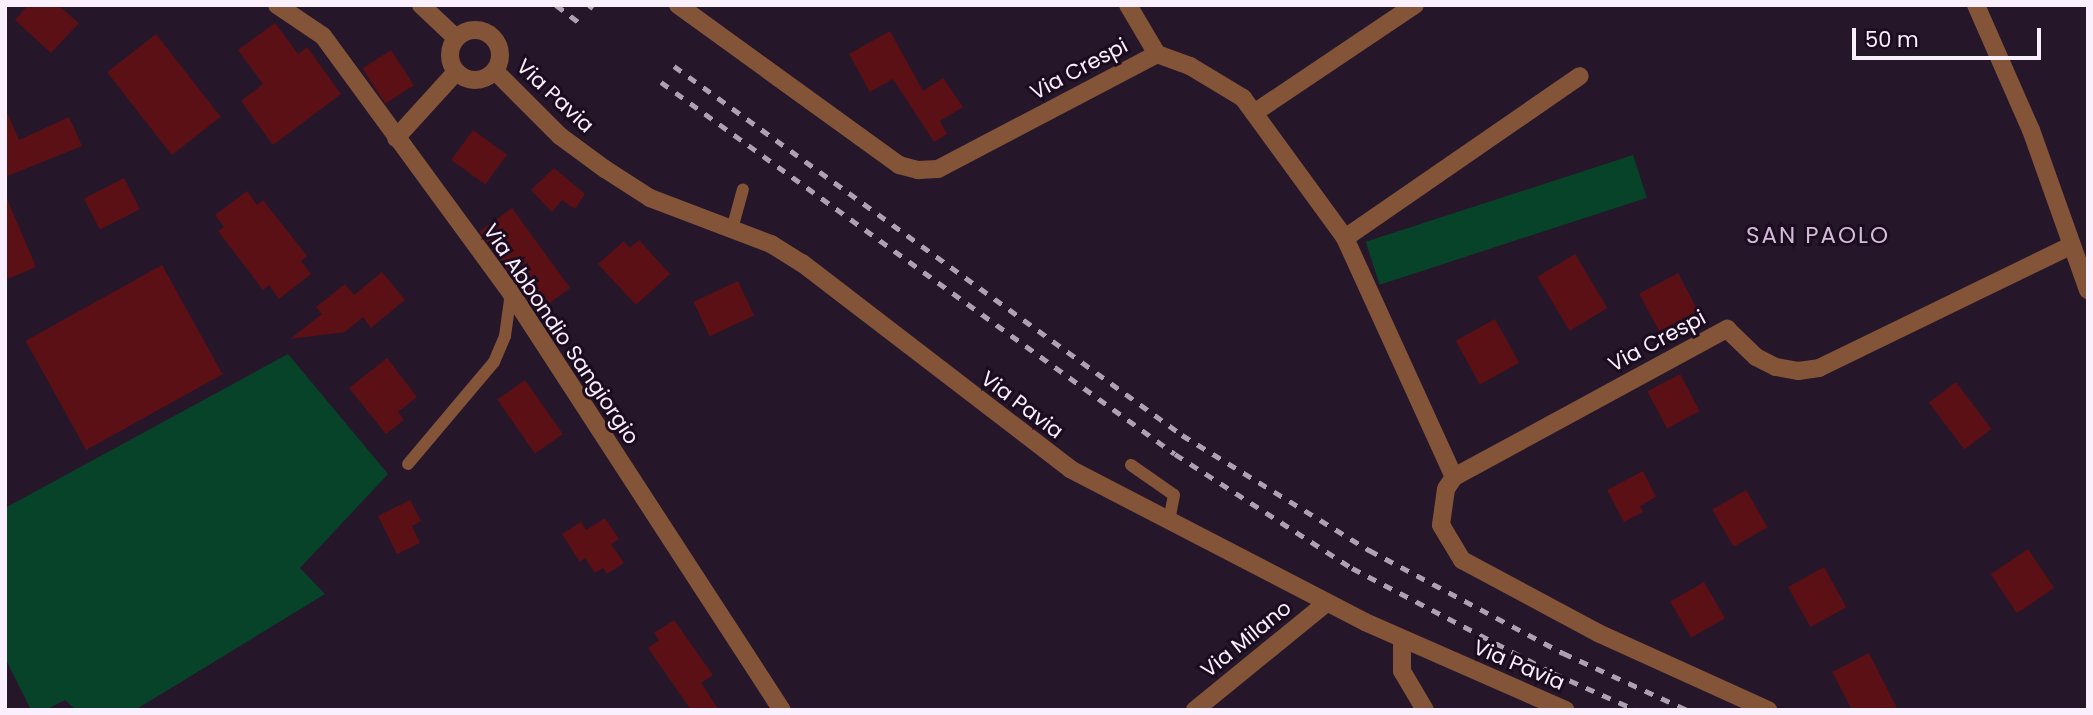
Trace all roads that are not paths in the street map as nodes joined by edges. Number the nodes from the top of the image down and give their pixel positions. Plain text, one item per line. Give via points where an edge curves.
1 (277, 5) edge
2 (421, 5) edge
3 (678, 5) edge
4 (1128, 5) edge
5 (1415, 5) edge
6 (1976, 5) edge
7 (456, 38) junction
8 (1157, 54) junction
9 (456, 72) junction
10 (496, 72) junction
11 (1580, 76) dead end
12 (1254, 113) junction
13 (396, 138) junction
14 (743, 188) dead end
15 (732, 229) junction
16 (1345, 238) junction
17 (2070, 246) junction
18 (2088, 290) edge
19 (511, 293) junction
20 (408, 464) dead end
21 (1131, 466) dead end
22 (1454, 477) junction
23 (1169, 521) junction
24 (1326, 603) junction
25 (1402, 639) junction
26 (782, 710) edge
27 (1195, 710) edge
28 (1425, 710) edge
29 (1565, 710) edge
30 (1768, 710) edge

1 - 13 street, Via Abbondio Sangiorgio via 323,36
2 - 7 street
3 - 8 street, Via Crespi via 899,165 918,170 938,169
4 - 8 street
5 - 12 street
6 - 17 street via 2031,130
7 - 9 street via 450,55
7 - 10 street via 466,31 488,32 500,51
8 - 12 street, Via Crespi via 1190,66 1243,98
9 - 10 street via 475,80
9 - 13 street
10 - 15 street, Via Pavia via 560,136 605,169 650,198
11 - 16 street
12 - 16 street, Via Crespi
13 - 19 street, Via Abbondio Sangiorgio
14 - 15 lane
15 - 23 street, Via Pavia via 802,263 1070,469
16 - 22 street, Via Crespi
17 - 18 street
17 - 22 street, Via Crespi via 1819,368 1776,367 1756,357 1727,329
19 - 20 lane via 505,336 494,362
19 - 26 street, Via Abbondio Sangiorgio
21 - 23 lane via 1174,495
22 - 30 street via 1446,489 1441,526 1462,559 1598,633
23 - 24 street, Via Pavia
24 - 25 street, Via Pavia
24 - 27 street, Via Milano
25 - 28 street via 1402,671
25 - 29 street, Via Pavia

